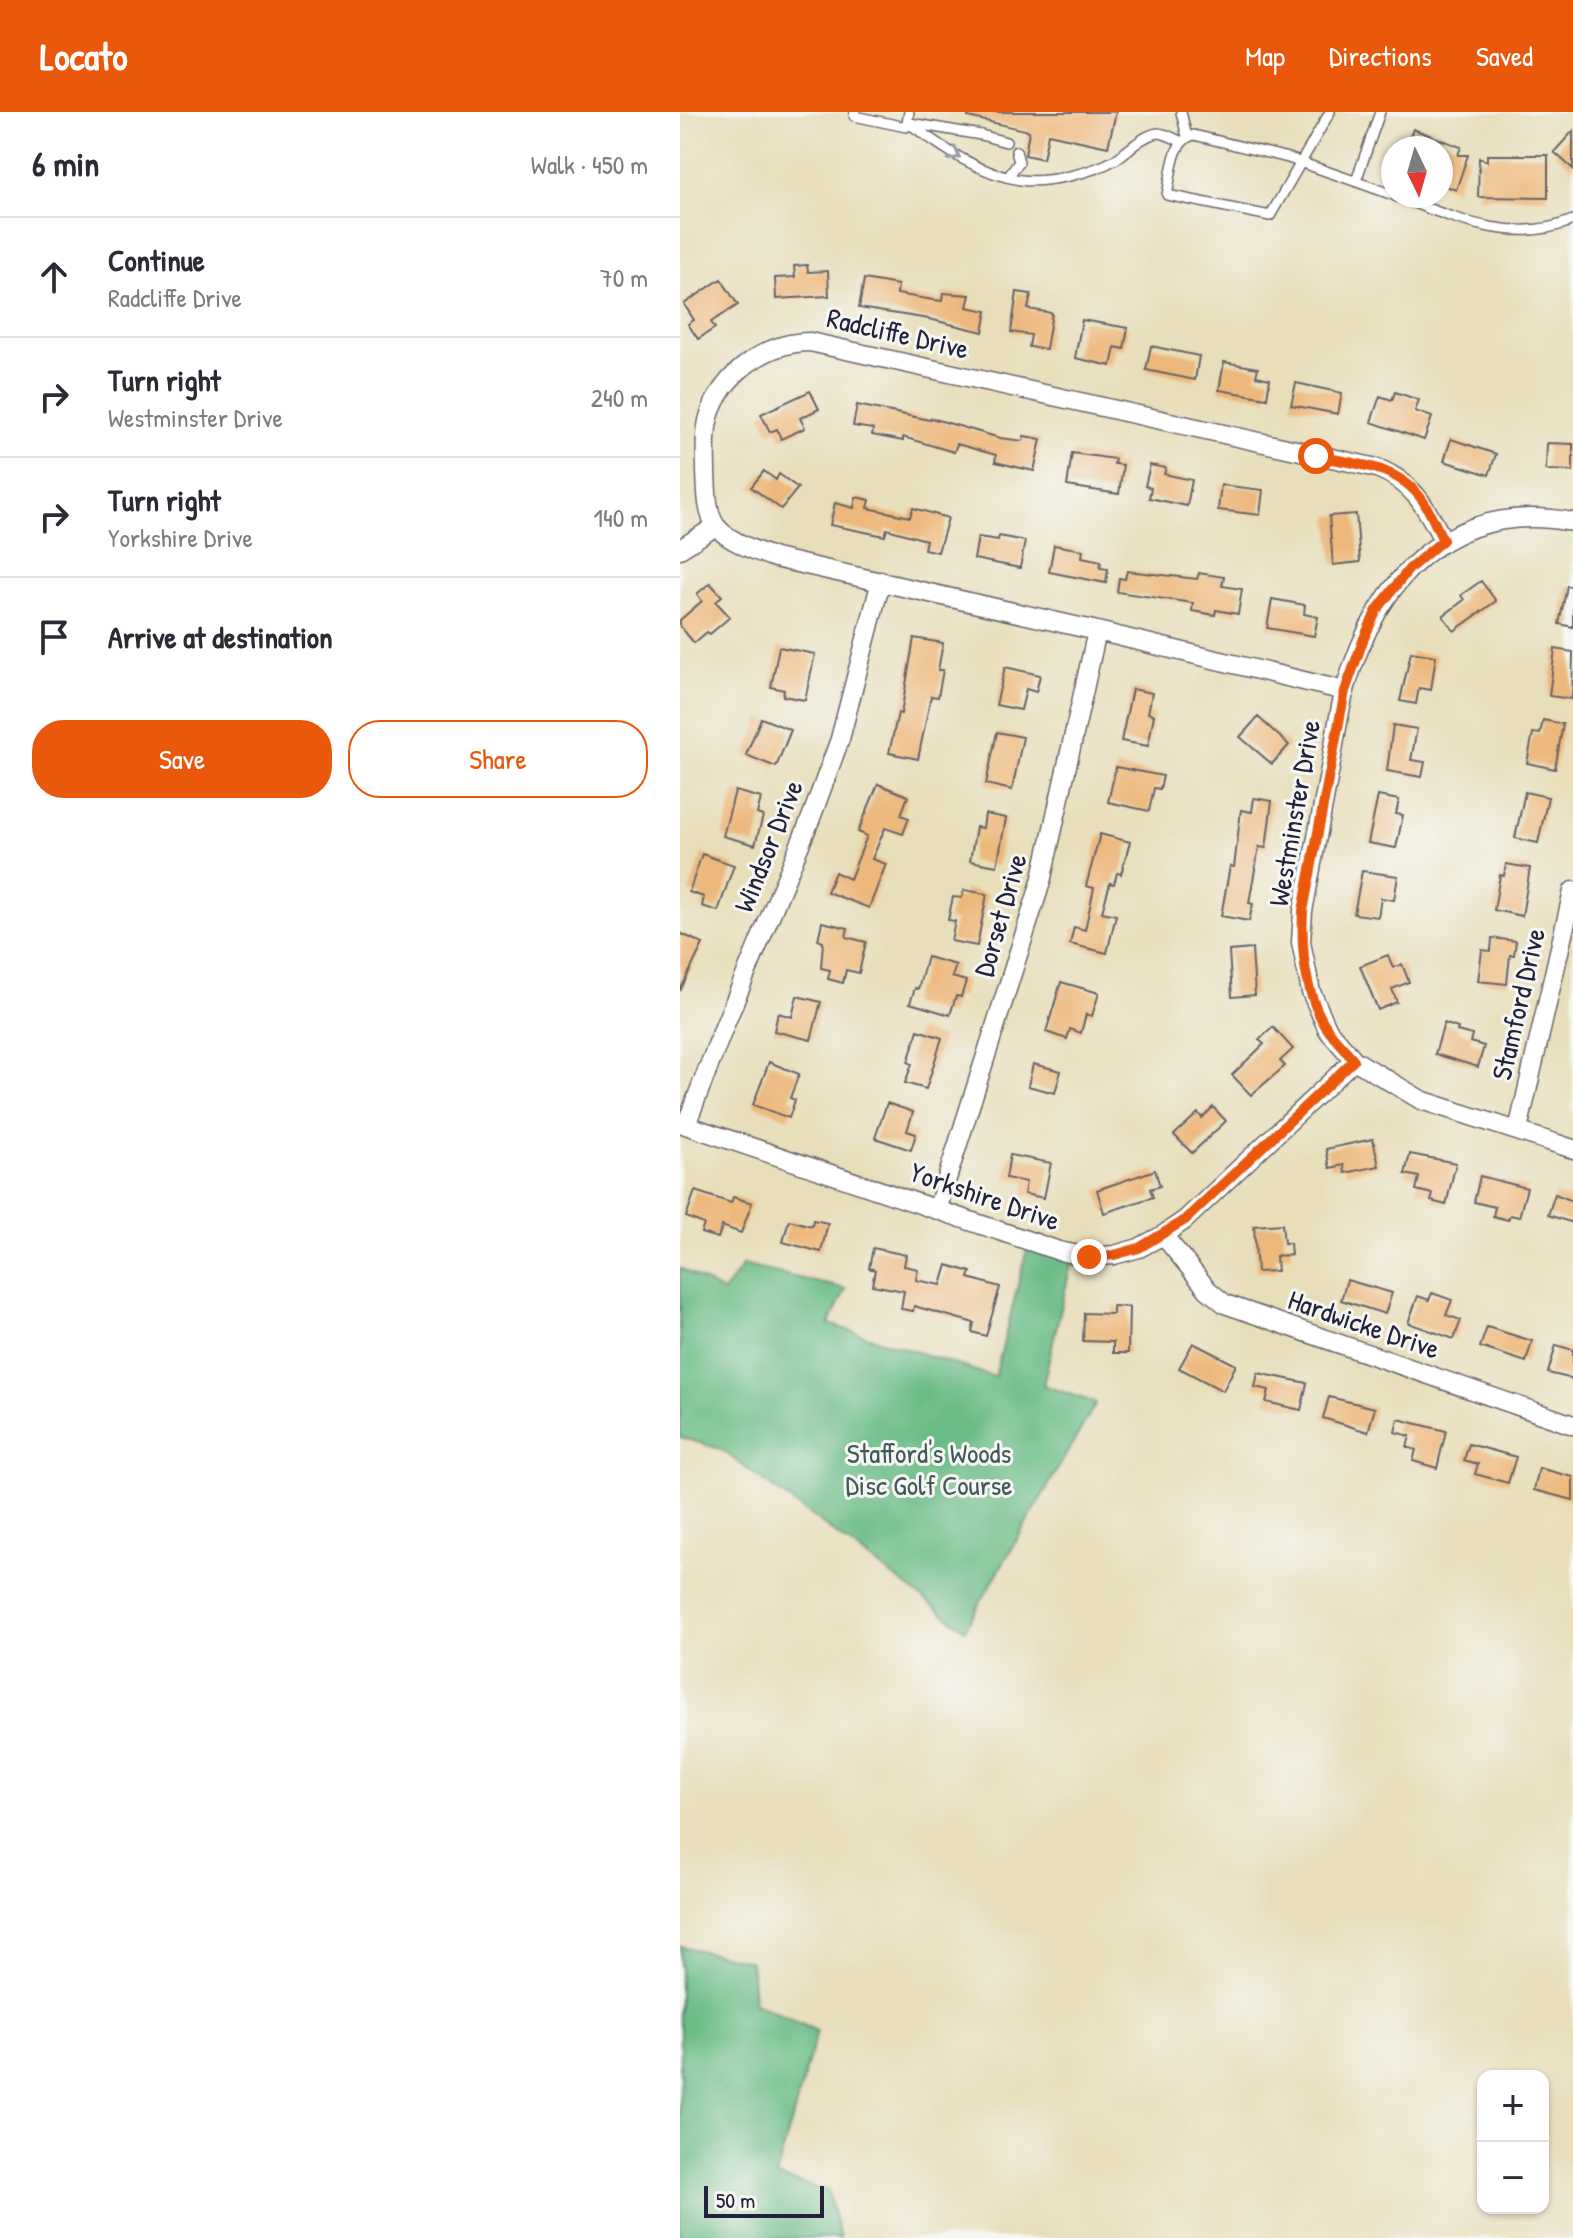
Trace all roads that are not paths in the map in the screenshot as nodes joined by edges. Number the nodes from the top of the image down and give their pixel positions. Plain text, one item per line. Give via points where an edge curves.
1 (855, 112) edge
2 (1181, 112) edge
3 (1330, 112) edge
4 (1380, 112) edge
5 (908, 117) edge
6 (1184, 139) junction
7 (1006, 142) dead end
8 (1016, 151) dead end
9 (1301, 163) junction
10 (1008, 177) junction
11 (1356, 181) junction
12 (1381, 191) edge
13 (1427, 208) edge
14 (1573, 220) edge
15 (1573, 522) edge
16 (716, 526) junction
17 (1443, 540) junction
18 (680, 549) edge
19 (881, 581) junction
20 (1097, 631) junction
21 (1345, 691) junction
22 (1573, 891) edge
23 (1354, 1060) junction
24 (683, 1124) edge
25 (1518, 1130) junction
26 (1573, 1149) edge
27 (937, 1210) junction
28 (1163, 1235) junction
29 (1573, 1425) edge

1 - 5 lane via 854,116 906,127
2 - 6 lane
3 - 9 lane
4 - 11 lane
5 - 7 lane
5 -> 10 lane via 943,149
6 - 9 lane via 1194,135
6 - 9 lane via 1167,195 1270,216
6 - 10 lane via 1151,135 1113,161 1072,176 1023,181
8 - 10 lane via 1019,162
9 - 11 lane
11 - 12 lane
13 - 14 lane via 1519,232 1552,229
15 - 17 street, Westminster Drive via 1528,517 1472,527
16 - 17 street, Radcliffe Drive via 707,497 706,441 714,404 736,372 774,347 810,342 1377,468 1416,493
16 - 18 street
16 - 19 street via 747,548 775,558
17 - 21 street, Westminster Drive via 1409,569 1377,610
19 - 20 street
19 - 24 street, Windsor Drive via 840,739
20 - 21 street
20 - 27 street, Dorset Drive via 1041,882
21 - 23 street, Westminster Drive via 1301,942 1311,992 1328,1030
22 - 25 street, Stamford Drive
23 - 25 street, Westminster Drive via 1421,1100
23 - 28 street, Yorkshire Drive
24 - 27 street, Yorkshire Drive
25 - 26 street, Westminster Drive
27 - 28 street, Yorkshire Drive via 1089,1257 1139,1248
28 - 29 street, Hardwicke Drive via 1225,1304

